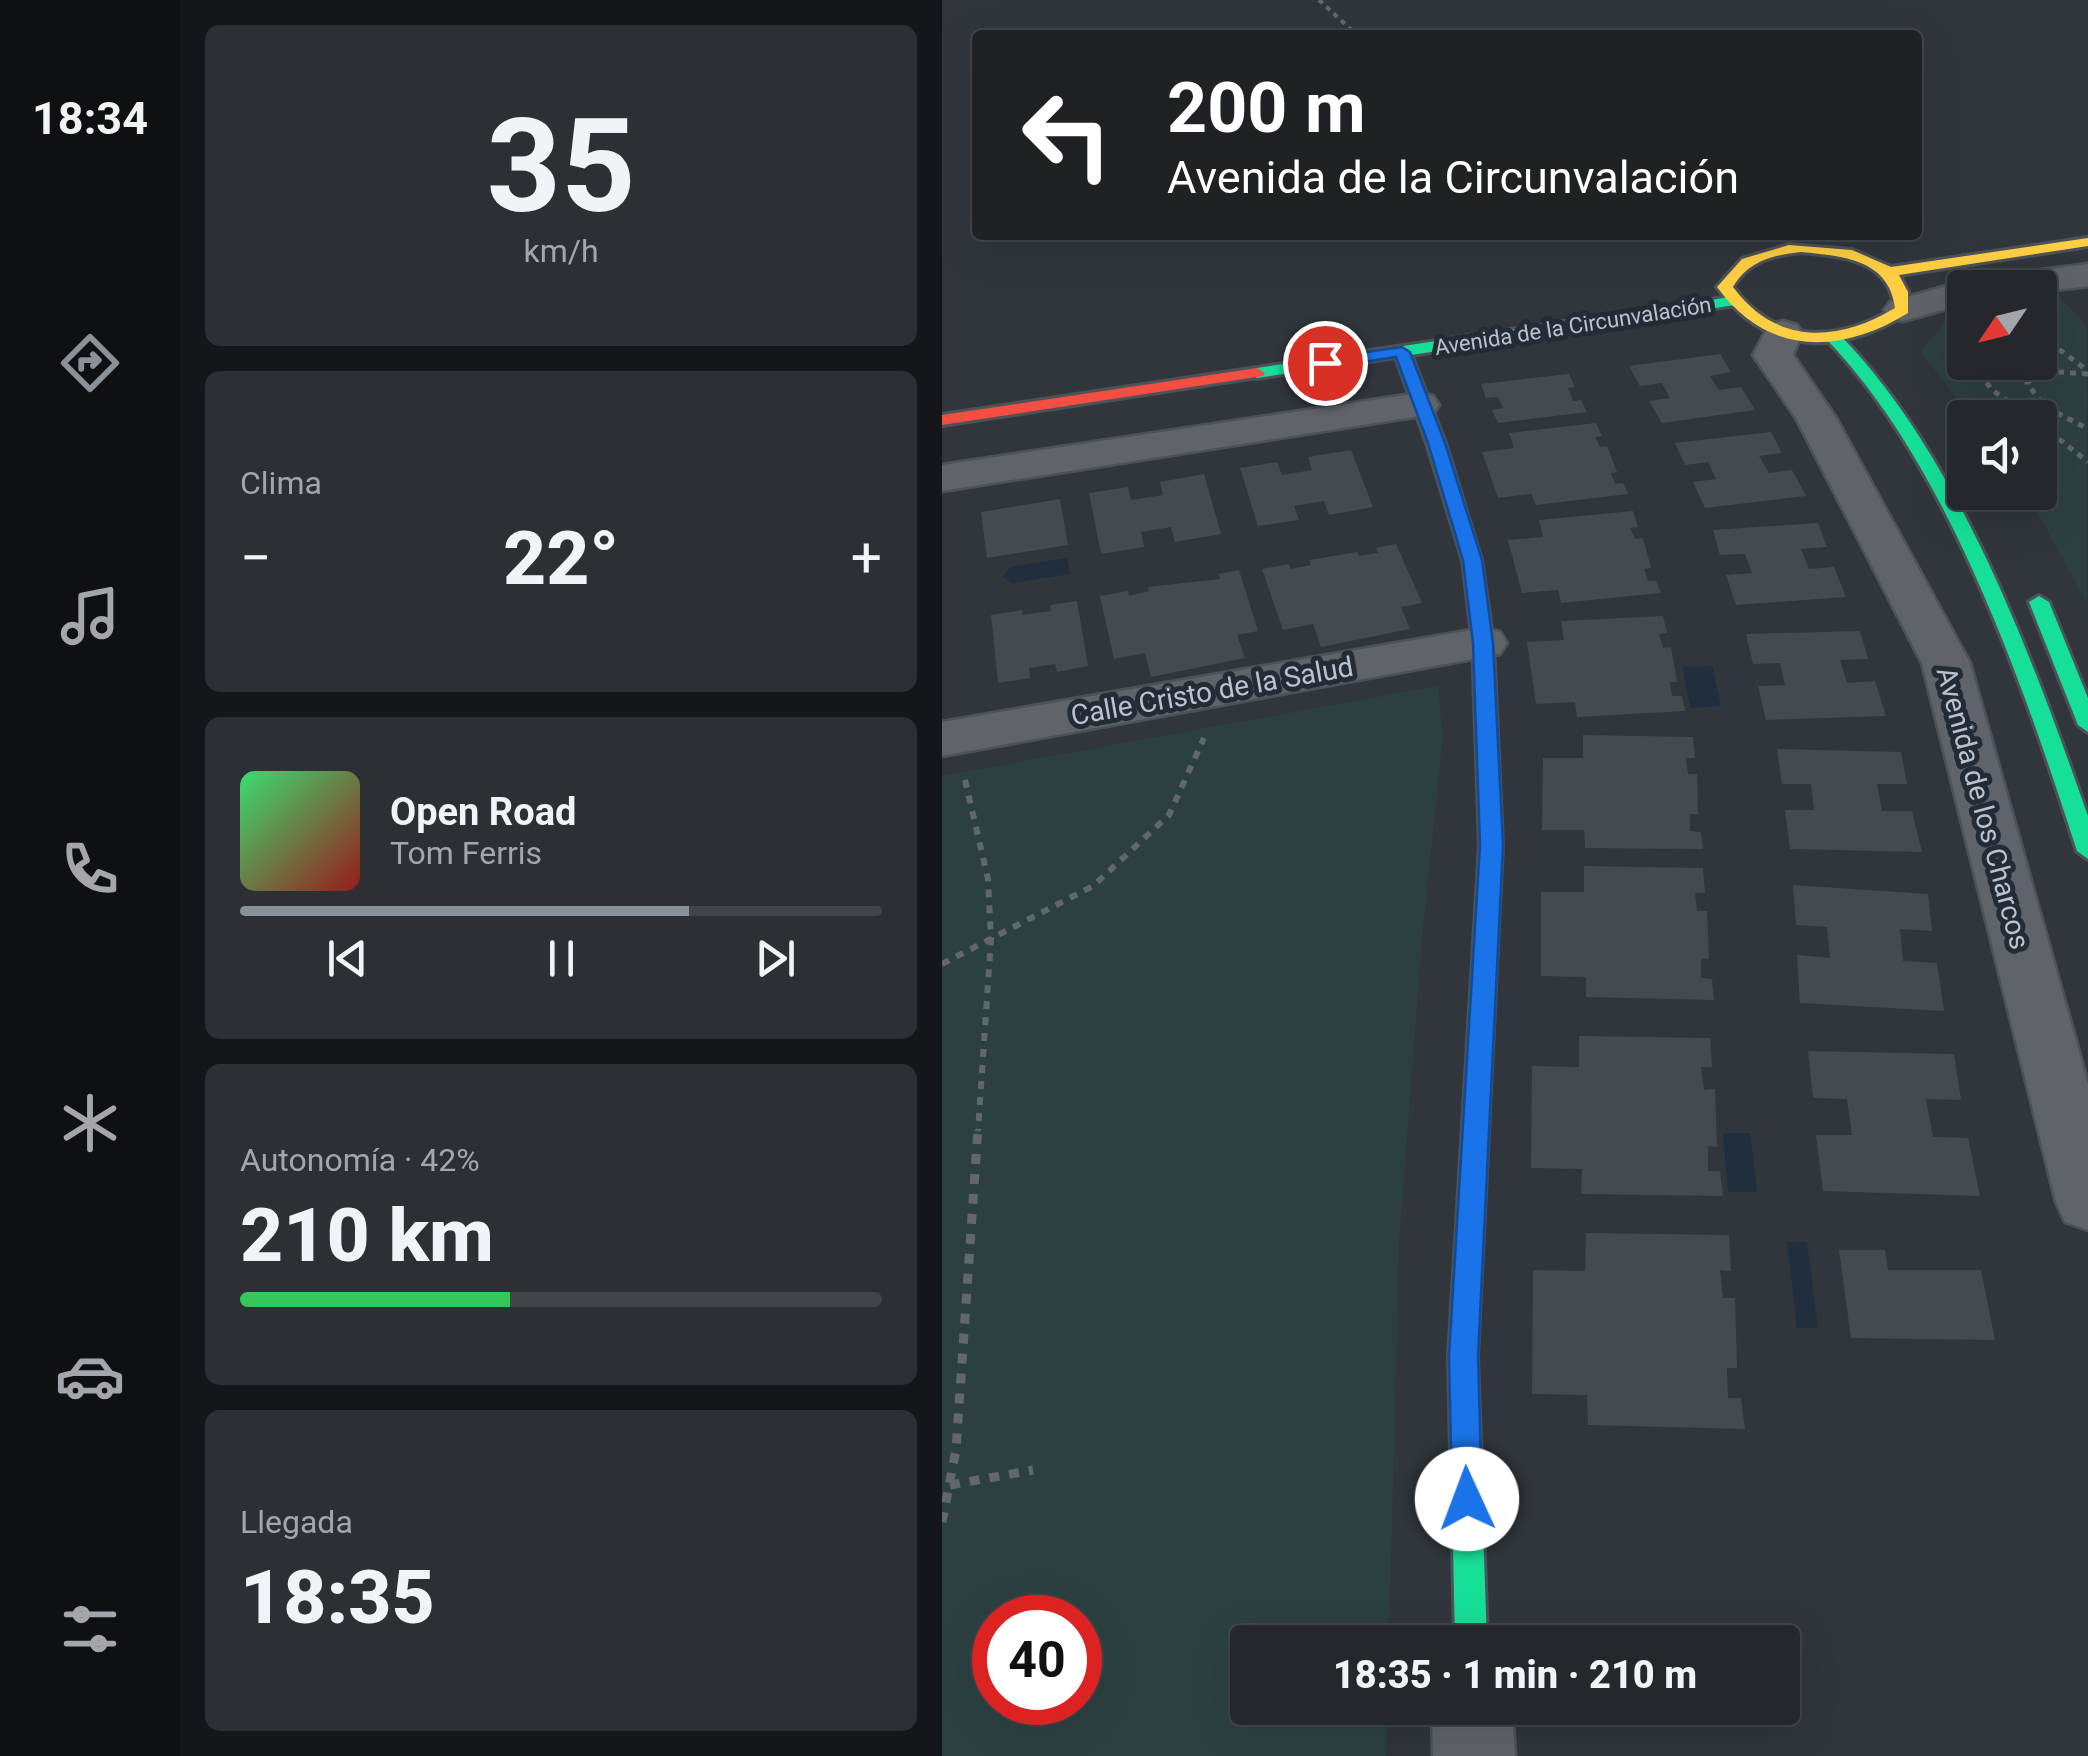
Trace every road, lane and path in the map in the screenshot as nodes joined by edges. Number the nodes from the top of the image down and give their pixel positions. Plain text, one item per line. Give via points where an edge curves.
1 (1319, 0) edge
2 (1352, 30) edge
3 (2088, 242) edge
4 (1889, 272) junction
5 (2088, 275) edge
6 (2057, 279) edge
7 (1947, 300) edge
8 (1730, 302) junction
9 (1886, 330) junction
10 (1783, 333) junction
11 (1834, 338) junction
12 (2057, 348) edge
13 (1402, 352) junction
14 (2088, 372) edge
15 (1985, 380) edge
16 (2006, 400) edge
17 (1419, 404) junction
18 (942, 420) edge
19 (2088, 429) edge
20 (2057, 437) edge
21 (2088, 462) edge
22 (942, 478) edge
23 (2030, 585) dead end
24 (1483, 643) junction
25 (1205, 692) junction
26 (2088, 725) edge
27 (943, 738) edge
28 (2088, 851) edge
29 (991, 939) junction
30 (942, 964) edge
31 (2088, 1202) edge
32 (1033, 1470) dead end
33 (950, 1486) junction
34 (942, 1522) edge
35 (1471, 1625) edge
36 (1473, 1725) edge
37 (1474, 1756) edge

1 - 2 path
3 - 4 street
4 - 8 street via 1852,254 1771,252 1730,273
4 - 9 street via 1906,297
5 - 6 street
7 - 9 street
8 - 10 street
8 - 13 street, Avenida de la Circunvalación
9 - 11 street
10 - 11 street
10 - 31 street, Avenida de los Charcos via 1772,355 1816,418 1946,663
11 - 28 street via 1879,386 1954,511 1998,600
12 - 14 path
13 - 17 street
13 - 18 street, Avenida de la Circunvalación
14 - 19 path via 2044,371 2027,383 2044,406
15 - 16 path
17 - 22 street
17 - 24 street via 1472,560
20 - 21 path
23 - 26 street
24 - 25 street, Calle Cristo de la Salud
24 - 35 street via 1492,845 1463,1356
25 - 27 street, Calle Cristo de la Salud
25 - 29 path via 1208,728 1170,816 1093,886
27 - 29 path via 964,772 988,878
29 - 30 path
29 - 33 path
32 - 33 path
33 - 34 path
36 - 37 street

